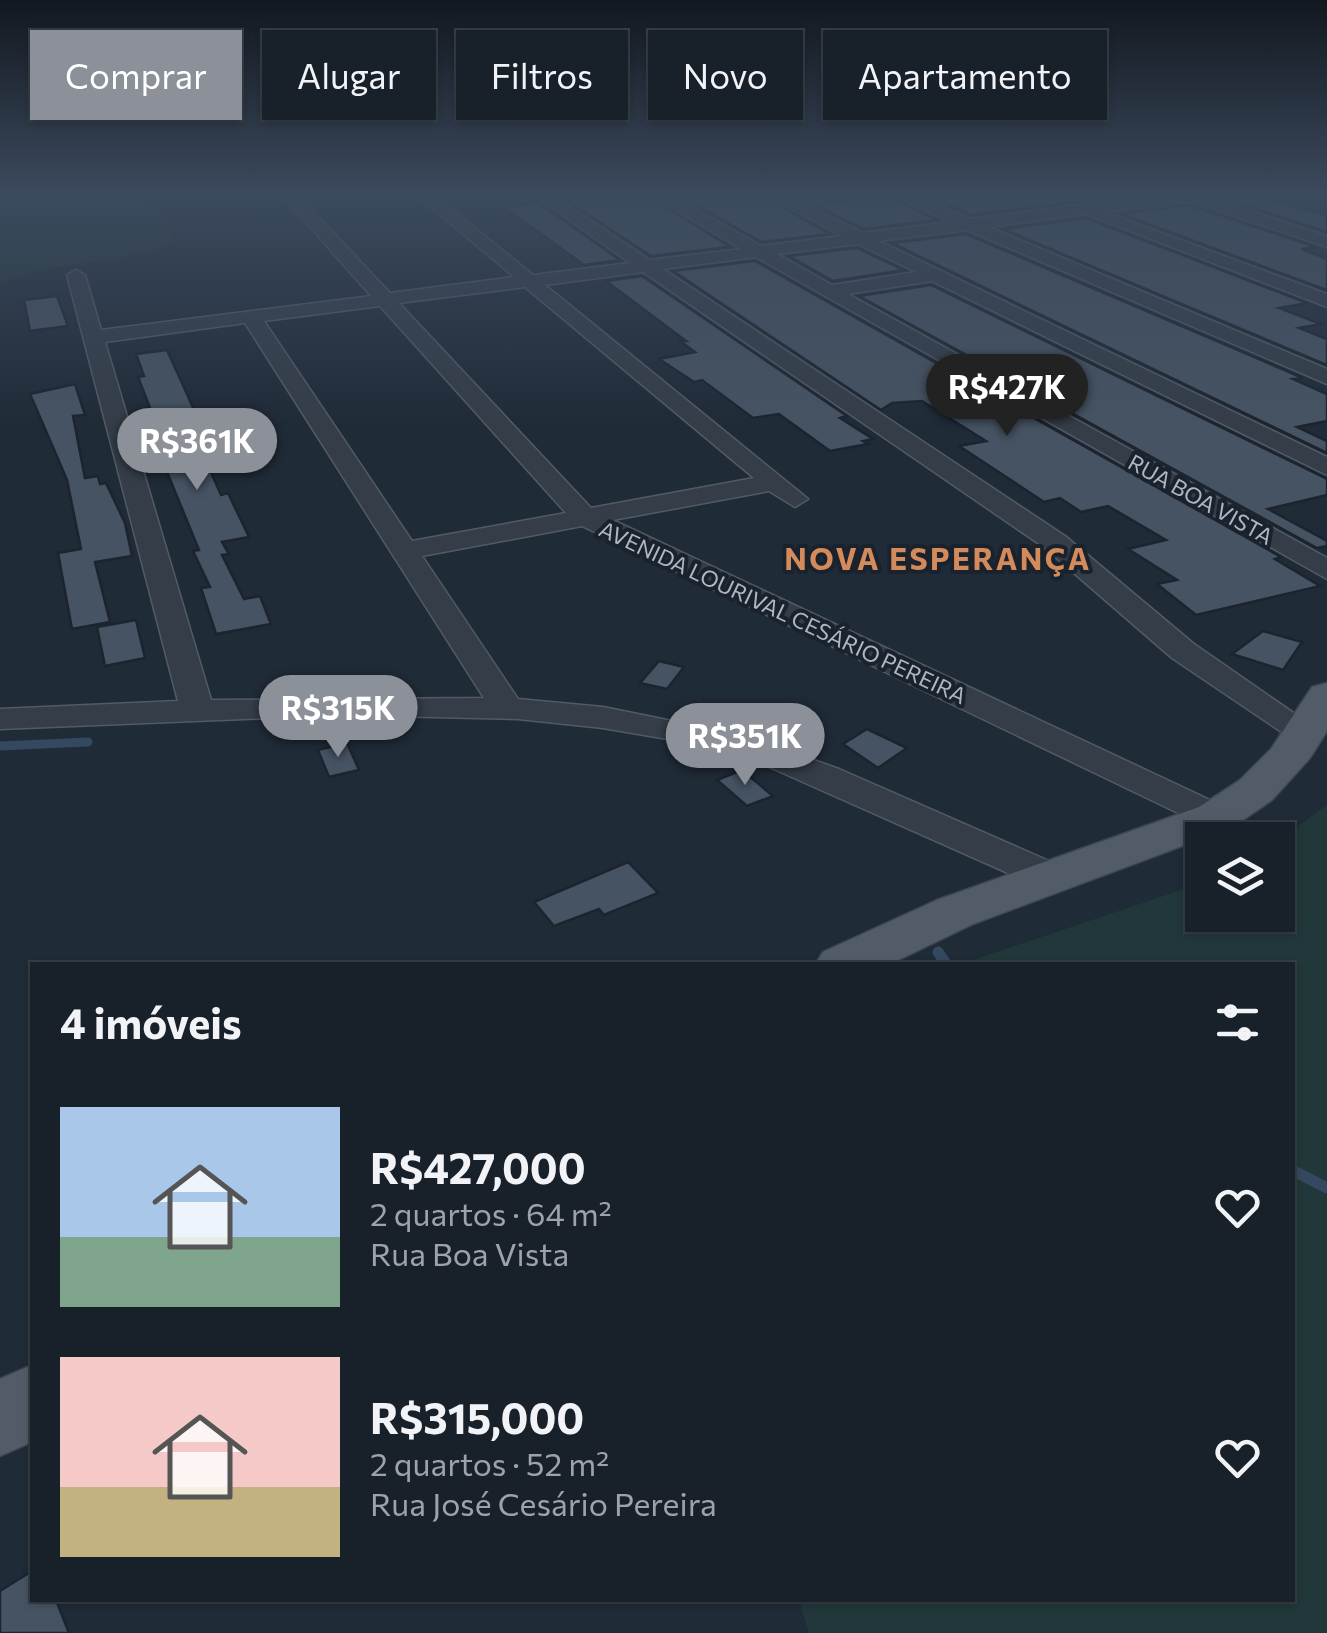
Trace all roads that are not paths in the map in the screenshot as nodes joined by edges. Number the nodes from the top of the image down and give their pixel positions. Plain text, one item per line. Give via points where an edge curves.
1 (358, 270) edge
2 (516, 270) edge
3 (615, 270) edge
4 (654, 270) edge
5 (792, 270) edge
6 (925, 270) edge
7 (1075, 270) edge
8 (1245, 270) edge
9 (76, 275) dead end
10 (934, 275) junction
11 (529, 281) junction
12 (829, 291) junction
13 (385, 300) junction
14 (1327, 301) edge
15 (251, 317) junction
16 (94, 337) junction
17 (1327, 377) edge
18 (1327, 467) edge
19 (585, 517) junction
20 (402, 551) junction
21 (1327, 570) edge
22 (508, 709) junction
23 (198, 713) junction
24 (1316, 714) edge
25 (0, 719) edge
26 (1216, 817) junction
27 (1051, 877) junction
28 (848, 962) edge
29 (30, 1400) edge
30 (0, 1422) edge

1 - 13 street, AVENIDA LOURIVAL CESÁRIO PEREIRA
2 - 11 street
3 - 11 street
4 - 24 street via 1055,542 1183,651
5 - 12 street, RUA BOA VISTA
6 - 10 street
7 - 17 street
8 - 14 street
9 - 16 street
10 - 12 street
10 - 18 street
11 - 13 street
11 - 19 street via 785,490
12 - 21 street, RUA BOA VISTA
13 - 15 street
13 - 19 street, AVENIDA LOURIVAL CESÁRIO PEREIRA
15 - 16 street
15 - 20 street
16 - 23 street
19 - 20 street
19 - 26 street, AVENIDA LOURIVAL CESÁRIO PEREIRA
20 - 22 street
22 - 23 street
22 - 27 street via 627,722 737,745
23 - 25 street
24 - 26 main road via 1288,758
26 - 27 main road
27 - 28 main road
29 - 30 main road

